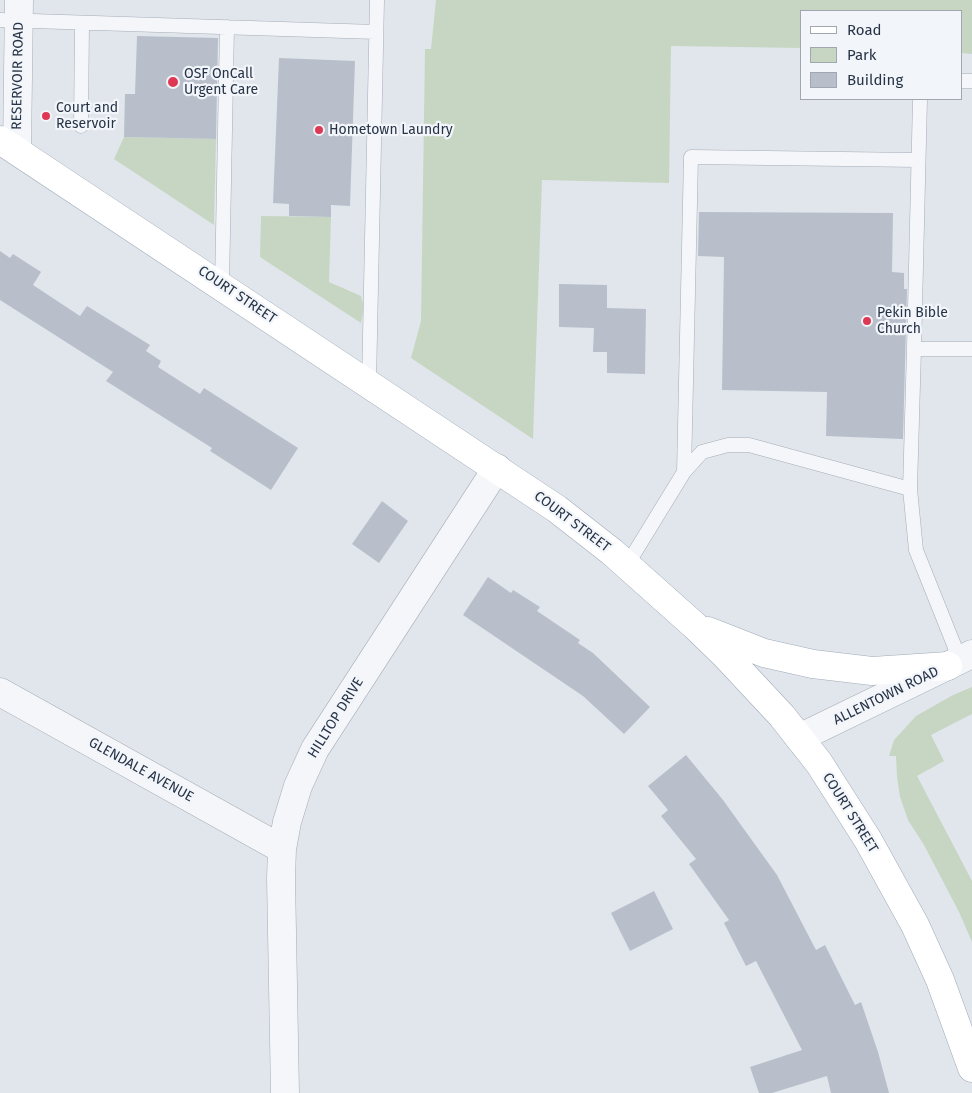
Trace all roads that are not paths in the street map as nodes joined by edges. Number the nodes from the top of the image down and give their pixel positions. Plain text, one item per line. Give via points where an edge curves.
1 (376, 0) edge
2 (11, 12) edge
3 (82, 23) junction
4 (227, 27) junction
5 (376, 32) junction
6 (920, 100) edge
7 (81, 126) dead end
8 (9, 145) edge
9 (918, 160) junction
10 (222, 285) junction
11 (914, 349) junction
12 (972, 349) edge
13 (369, 383) junction
14 (497, 468) junction
15 (684, 472) junction
16 (910, 489) junction
17 (627, 565) junction
18 (694, 626) junction
19 (960, 660) edge
20 (0, 692) edge
21 (799, 738) junction
22 (282, 848) junction
23 (972, 1068) edge
24 (285, 1093) edge

1 - 5 lane
2 - 3 lane
2 - 8 street, RESERVOIR ROAD
3 - 4 lane
3 - 7 lane
4 - 5 lane
4 - 10 lane
5 - 13 lane
6 - 9 lane
8 - 10 main road, COURT STREET
9 - 11 lane
9 - 15 lane via 691,157
10 - 13 main road, COURT STREET
11 - 12 lane
11 - 16 lane
13 - 14 main road, COURT STREET
14 - 17 main road, COURT STREET via 557,509
14 - 22 street, HILLTOP DRIVE via 315,749 298,786
15 - 16 lane via 702,452 749,445
15 - 17 lane
16 - 19 lane via 916,550
17 - 18 main road, COURT STREET
18 - 19 main road via 764,653 813,664 872,671
18 - 21 main road, COURT STREET via 771,704
19 - 21 street, ALLENTOWN ROAD
20 - 22 street, GLENDALE AVENUE
21 - 23 main road, COURT STREET via 864,832 915,925 940,980
22 - 24 street, HILLTOP DRIVE

